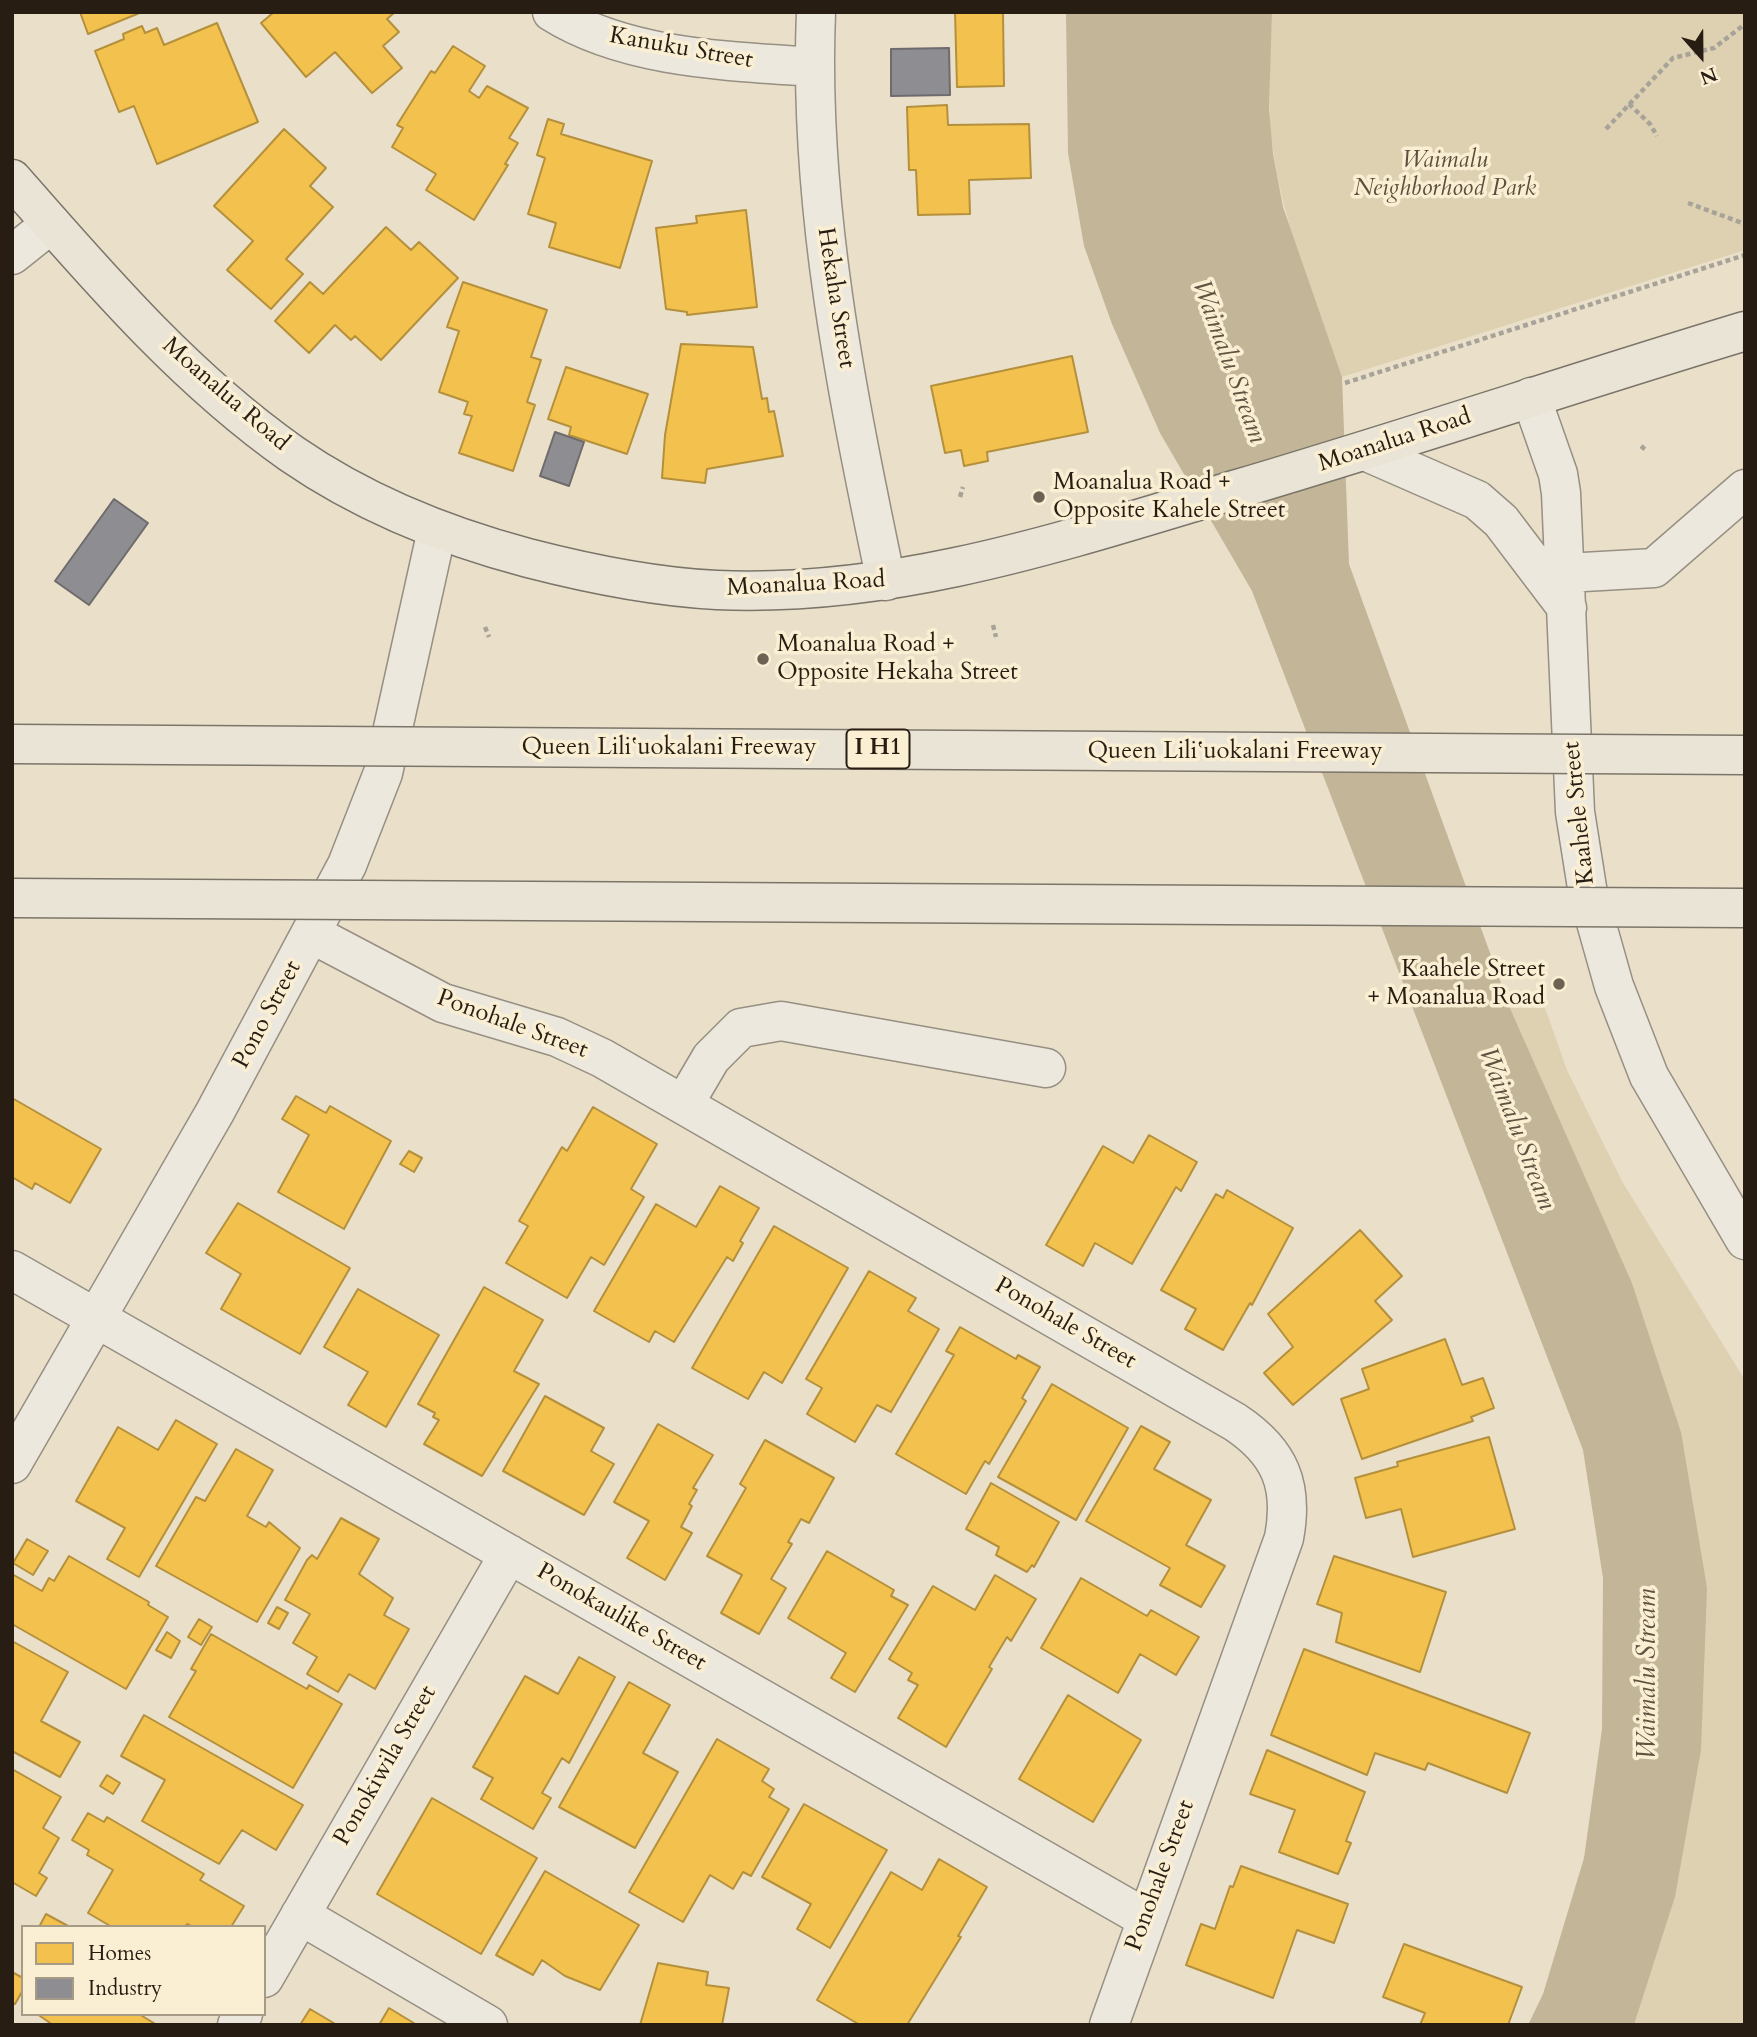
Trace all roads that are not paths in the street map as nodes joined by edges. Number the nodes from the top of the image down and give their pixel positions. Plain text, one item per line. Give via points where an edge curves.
1 (552, 12) edge
2 (816, 12) edge
3 (814, 66) junction
4 (12, 179) edge
5 (51, 224) junction
6 (12, 255) edge
7 (1745, 331) edge
8 (1531, 397) junction
9 (1365, 451) junction
10 (1745, 488) edge
11 (437, 530) junction
12 (886, 581) junction
13 (1567, 591) junction
14 (12, 744) edge
15 (1745, 755) edge
16 (12, 898) edge
17 (1745, 908) edge
18 (312, 934) junction
19 (1046, 1068) dead end
20 (684, 1104) junction
21 (1745, 1240) edge
22 (12, 1269) edge
23 (96, 1318) junction
24 (12, 1464) edge
25 (509, 1554) junction
26 (300, 1915) junction
27 (1145, 1918) junction
28 (266, 1974) edge
29 (488, 2025) edge
30 (1109, 2025) edge

1 - 3 street, Kanuku Street via 598,34 642,46
2 - 3 street, Hekaha Street
3 - 12 street, Hekaha Street via 818,178 828,259
4 - 5 main road, Moanalua Road
5 - 6 street
5 - 11 main road, Moanalua Road via 192,371 242,416 342,484
7 - 8 main road, Moanalua Road
8 - 9 main road, Moanalua Road
8 - 13 street, Kaahele Street via 1558,474
9 - 12 main road, Moanalua Road via 977,564
9 - 13 street via 1477,500
10 - 13 street via 1654,568
11 - 12 main road, Moanalua Road via 557,565 669,586 772,590
11 - 18 street, Pono Street via 383,773 347,864
13 - 21 street, Kaahele Street via 1575,813 1591,907 1614,986 1649,1076
14 - 15 main road, Queen Liliʻuokalani Freeway / I H1, bridge
16 - 17 main road, bridge
18 - 20 street, Ponohale Street via 443,1003 581,1048
18 - 23 street, Pono Street
19 - 20 street via 782,1021 741,1028 712,1058
20 - 27 street, Ponohale Street via 1236,1422 1267,1447 1276,1461 1288,1498 1284,1538
22 - 23 street, Ponokaulike Street
23 - 24 street, Pono Street
23 - 25 street, Ponokaulike Street
25 - 26 street, Ponokiwila Street
25 - 27 street, Ponokaulike Street
26 - 28 street, Ponokiwila Street
26 - 29 street
27 - 30 street, Ponohale Street

